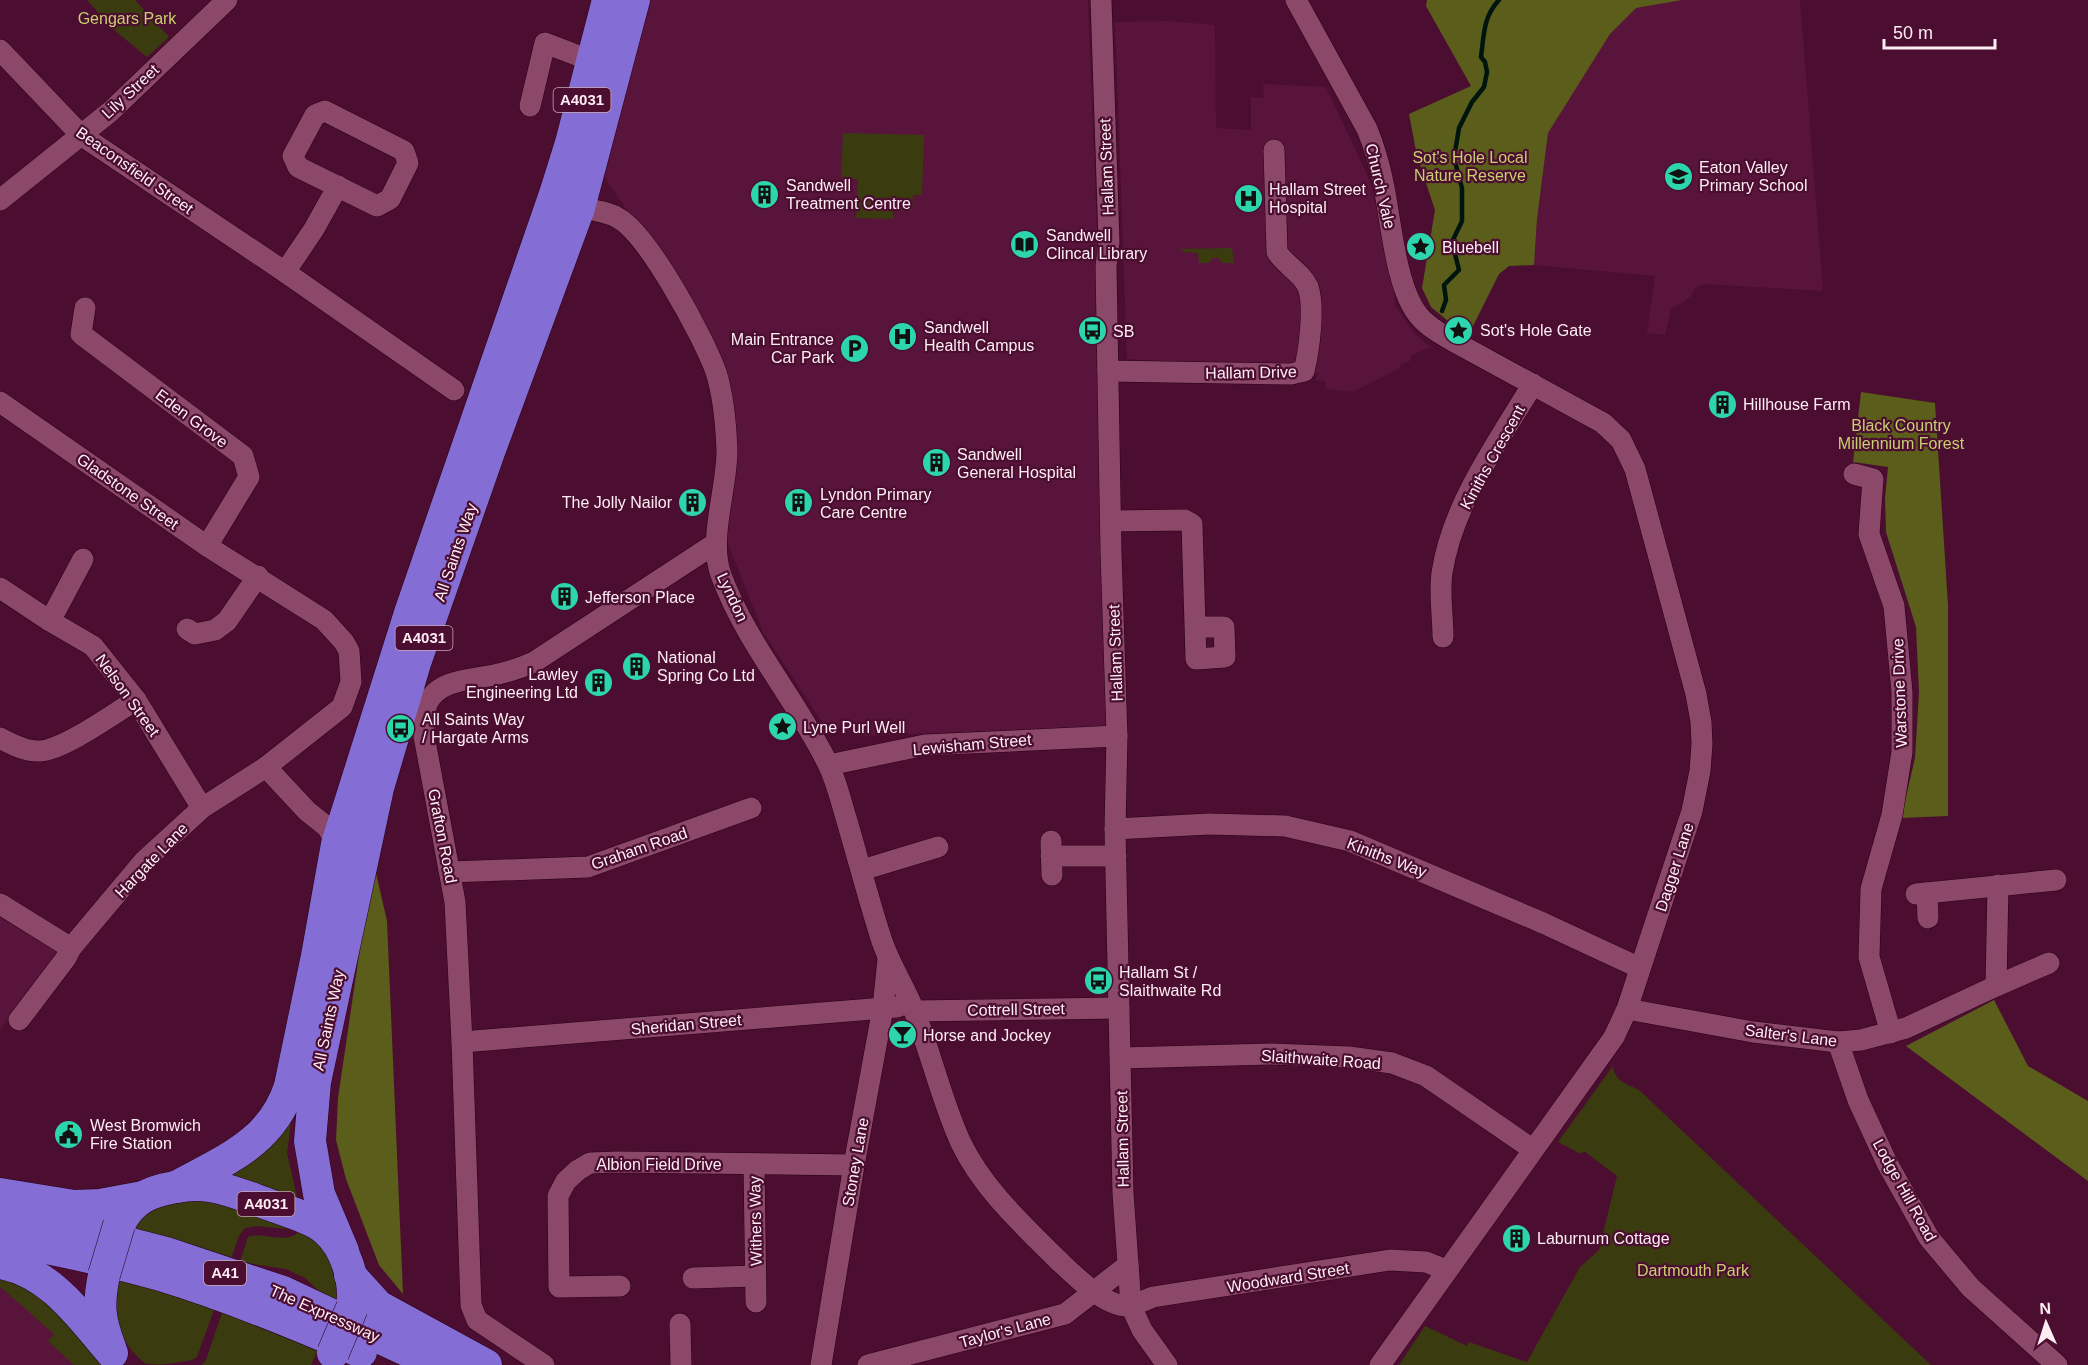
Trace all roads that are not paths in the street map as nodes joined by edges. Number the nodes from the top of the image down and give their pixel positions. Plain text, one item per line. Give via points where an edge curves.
1 (227, 0) edge
2 (608, 0) edge
3 (634, 0) edge
4 (1101, 0) edge
5 (1296, 0) edge
6 (0, 50) edge
7 (592, 61) junction
8 (530, 106) dead end
9 (81, 135) junction
10 (1274, 150) dead end
11 (338, 186) junction
12 (0, 200) edge
13 (566, 204) junction
14 (285, 272) junction
15 (85, 309) dead end
16 (1108, 371) junction
17 (1533, 384) junction
18 (454, 390) dead end
19 (0, 402) edge
20 (1603, 423) joint
21 (1854, 474) dead end
22 (1111, 521) junction
23 (716, 543) junction
24 (207, 546) junction
25 (83, 559) dead end
26 (258, 576) junction
27 (0, 588) edge
28 (50, 621) junction
29 (1195, 627) dead end
30 (187, 629) dead end
31 (1443, 637) dead end
32 (136, 700) junction
33 (1118, 736) junction
34 (0, 738) edge
35 (829, 765) junction
36 (266, 768) junction
37 (349, 804) junction
38 (202, 808) junction
39 (752, 808) dead end
40 (306, 811) junction
41 (1115, 829) junction
42 (337, 844) junction
43 (938, 847) dead end
44 (1116, 856) junction
45 (1051, 857) dead end
46 (862, 870) junction
47 (451, 872) junction
48 (2056, 880) dead end
49 (1998, 885) junction
50 (0, 904) edge
51 (1928, 918) dead end
52 (71, 948) junction
53 (888, 959) junction
54 (2049, 963) dead end
55 (1640, 968) junction
56 (1996, 986) junction
57 (912, 1006) junction
58 (883, 1008) junction
59 (1119, 1008) junction
60 (1627, 1009) junction
61 (19, 1020) dead end
62 (1891, 1033) junction
63 (462, 1042) junction
64 (1838, 1042) junction
65 (1122, 1058) junction
66 (1532, 1149) junction
67 (754, 1165) junction
68 (854, 1165) junction
69 (176, 1187) junction
70 (0, 1194) edge
71 (143, 1197) junction
72 (0, 1215) edge
73 (0, 1239) edge
74 (0, 1263) edge
75 (347, 1263) junction
76 (1128, 1265) junction
77 (1446, 1270) junction
78 (755, 1276) junction
79 (693, 1278) dead end
80 (620, 1286) dead end
81 (1095, 1292) junction
82 (756, 1302) dead end
83 (1131, 1306) junction
84 (685, 1330) dead end
85 (117, 1359) edge
86 (330, 1359) edge
87 (920, 1359) edge
88 (389, 1365) edge
89 (438, 1365) edge
90 (486, 1365) edge
91 (544, 1365) edge
92 (681, 1365) edge
93 (820, 1365) edge
94 (868, 1365) edge
95 (1167, 1365) edge
96 (1380, 1365) edge
97 (2056, 1365) edge

1 - 9 street, Lily Street
2 - 7 highway, All Saints Way / A4031
3 - 13 highway, All Saints Way / A4031
4 - 16 street, Hallam Street
5 - 17 street, Church Vale via 1375,148 1397,260 1418,315 1453,341
6 - 9 street, Beaconsfield Street
7 - 8 street via 545,43
7 - 13 highway, All Saints Way / A4031 via 571,143
9 - 12 street, Lily Street
9 - 14 street, Beaconsfield Street
10 - 16 street, Hallam Drive via 1277,252 1302,278 1309,295 1311,346 1304,371
11 - 11 street via 377,206 390,199 408,163 405,151 325,111 315,115 293,156 298,166
11 - 14 street
13 - 23 street, Lyndon via 618,218 635,232 684,306 716,373 727,454
13 - 37 highway, All Saints Way / A4031 via 406,623
13 - 75 highway, All Saints Way / A4031 via 489,452 415,663 378,788 315,1082 309,1141 319,1194
14 - 18 street, Beaconsfield Street
15 - 24 street, Eden Grove via 81,334 243,456 249,477
16 - 22 street, Hallam Street
17 - 20 street, Church Vale
17 - 31 street, Kiniths Crescent via 1466,498 1452,534 1442,574
19 - 24 street, Gladstone Street
20 - 55 street, Dagger Lane via 1621,440 1635,469 1701,722 1700,771 1692,811
21 - 62 street, Warstone Drive via 1873,479 1869,534 1894,606 1902,692 1902,752 1892,815 1872,889 1869,957
22 - 29 street via 1185,520 1192,524
22 - 33 street, Hallam Street
23 - 35 street, Lyndon via 721,576 741,616
23 - 47 street, Grafton Road via 534,662 449,684 433,694 424,714 424,736
24 - 26 street, Gladstone Street
25 - 28 street
26 - 30 street via 227,621 215,630 195,634
26 - 36 street, Gladstone Street via 324,620 349,651 351,667 351,682 342,708
27 - 28 street, Nelson Street
28 - 32 street, Nelson Street via 93,646
32 - 34 street via 65,743 40,751
32 - 38 street, Nelson Street
33 - 35 street, Lewisham Street via 925,745
33 - 41 street, Hallam Street
35 - 46 street, Lyndon
36 - 38 street, Hargate Lane
36 - 40 street
37 - 40 street via 328,813
37 - 42 highway, All Saints Way / A4031
38 - 52 street, Hargate Lane via 144,861
39 - 47 street, Graham Road via 588,867
40 - 42 street via 327,827
41 - 44 street, Hallam Street
41 - 55 street, Kiniths Way via 1209,824 1285,826 1350,841
42 - 69 highway, All Saints Way / A4031 via 285,1101 262,1135 245,1149
43 - 46 street
44 - 45 street
44 - 59 street, Hallam Street
46 - 53 street, Lyndon
47 - 63 street, Grafton Road
48 - 49 street
49 - 51 street via 1922,893
49 - 56 street
50 - 52 street
52 - 61 street, Hargate Lane
53 - 57 street, Lyndon
53 - 58 street, Stoney Lane
54 - 56 street, Salter's Lane
55 - 60 street, Dagger Lane
56 - 62 street, Salter's Lane
57 - 58 street, Sheridan Street
57 - 59 street, Cottrell Street
57 - 81 street, Lyndon via 948,1112 980,1174 1009,1212
58 - 63 street, Sheridan Street
58 - 68 street, Stoney Lane
59 - 65 street, Hallam Street
60 - 64 street, Salter's Lane via 1753,1032
60 - 66 street, Dagger Lane via 1614,1036
62 - 64 street, Salter's Lane
63 - 91 street, Grafton Road via 471,1305 477,1320
64 - 97 street, Lodge Hill Road via 1858,1100 1887,1163 1929,1238 1971,1288
65 - 66 street, Slaithwaite Road via 1271,1054 1392,1063 1426,1076
65 - 76 street, Hallam Street
66 - 77 street, Dagger Lane
67 - 68 street, Albion Field Drive
67 - 78 street, Withers Way
67 - 80 street, Albion Field Drive via 617,1162 590,1163 578,1170 558,1196 559,1287
68 - 93 street, Stoney Lane
69 - 71 highway, A4031
69 - 75 highway, A4031 via 207,1186 287,1211 324,1228
70 - 71 highway via 74,1206
71 - 85 highway, A4031, bridge via 125,1213 119,1226 100,1298 99,1314
72 - 89 highway, The Expressway / A41 via 166,1253 283,1292
73 - 88 highway, The Expressway / A41 via 159,1275 248,1304
74 - 85 highway via 31,1273 59,1292
75 - 86 highway, A4031, bridge via 354,1294 352,1308
75 - 90 highway via 378,1306
76 - 81 street, Taylor's Lane
76 - 83 street, Hallam Street
77 - 83 street, Woodward Street via 1426,1262 1390,1260 1153,1297
77 - 96 street, Dagger Lane
78 - 79 street, Withers Way
78 - 82 street, Withers Way
81 - 83 street, Lyndon via 1117,1305
81 - 87 street, Taylor's Lane via 1065,1314
83 - 95 street via 1142,1330
84 - 92 street
87 - 94 street, Taylor's Lane

